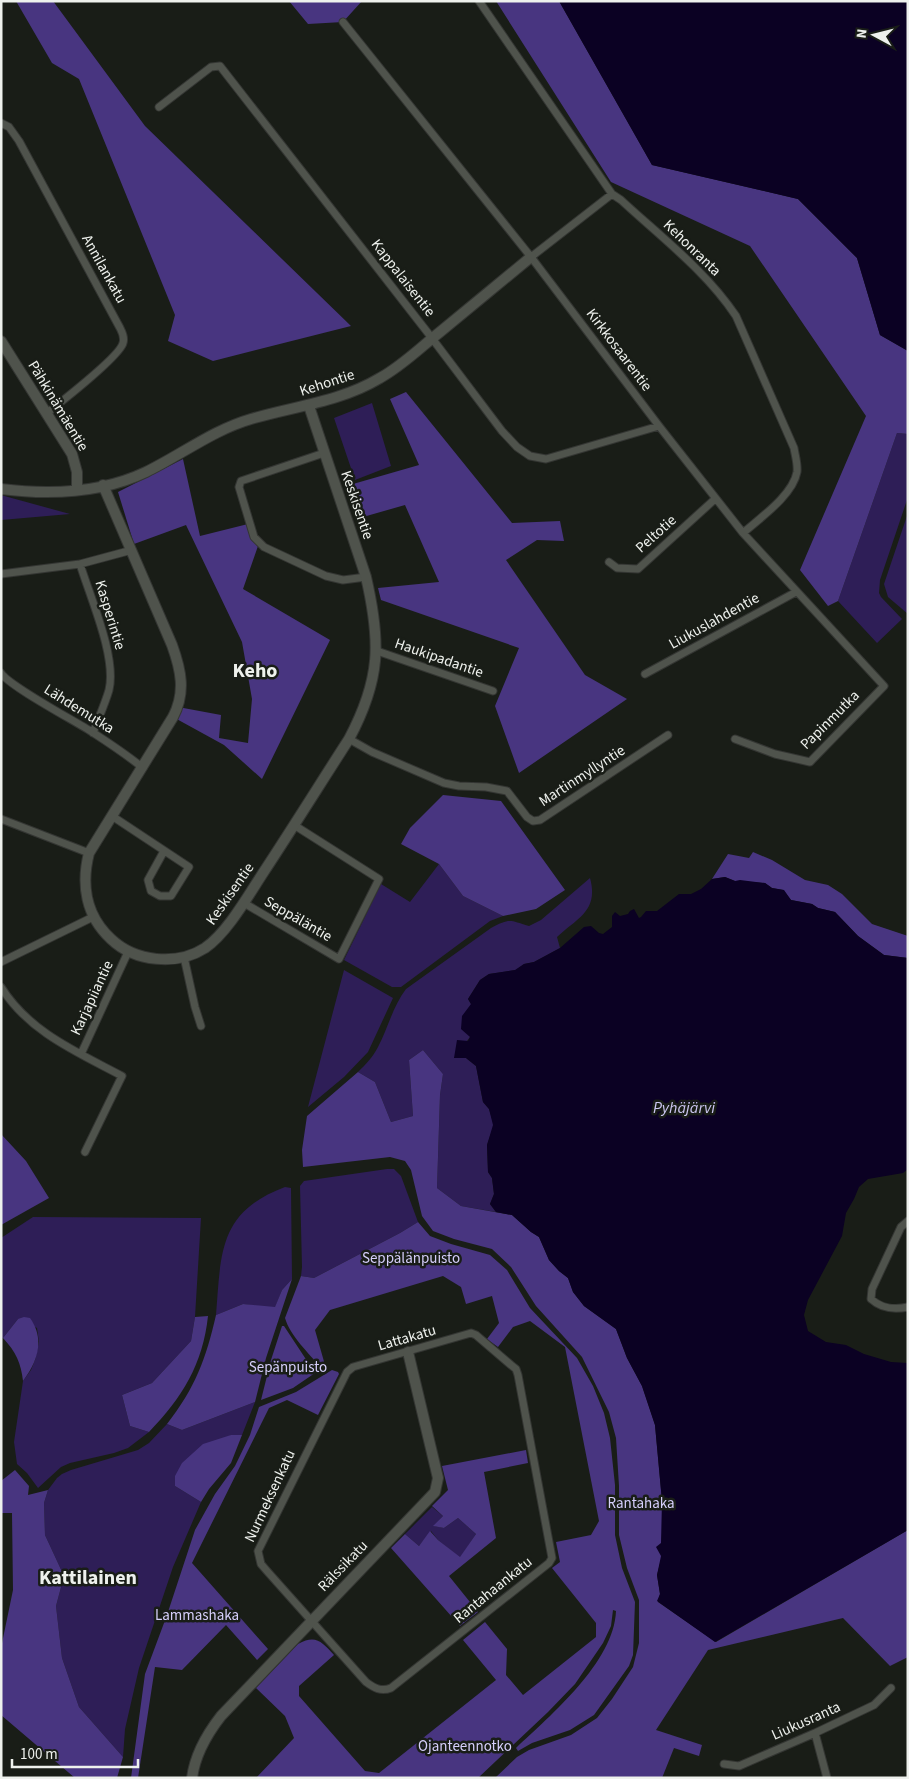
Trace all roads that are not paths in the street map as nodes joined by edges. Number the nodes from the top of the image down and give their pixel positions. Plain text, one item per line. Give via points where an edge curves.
1 (479, 1) edge
2 (344, 22) dead end
3 (158, 107) dead end
4 (1, 123) edge
5 (612, 194) junction
6 (531, 257) junction
7 (432, 339) junction
8 (1, 341) edge
9 (309, 406) junction
10 (47, 413) junction
11 (660, 426) junction
12 (324, 453) junction
13 (103, 485) junction
14 (1, 488) edge
15 (76, 490) junction
16 (716, 498) junction
17 (743, 533) junction
18 (132, 550) junction
19 (609, 562) dead end
20 (80, 564) junction
21 (1, 574) edge
22 (366, 577) junction
23 (796, 592) junction
24 (377, 651) junction
25 (1, 672) edge
26 (645, 674) dead end
27 (884, 686) joint
28 (493, 691) dead end
29 (93, 733) junction
30 (668, 735) dead end
31 (349, 740) junction
32 (735, 740) dead end
33 (143, 768) junction
34 (112, 816) junction
35 (1, 819) edge
36 (294, 825) junction
37 (164, 851) junction
38 (89, 853) junction
39 (244, 902) junction
40 (92, 917) junction
41 (128, 952) junction
42 (184, 957) junction
43 (1, 962) edge
44 (1, 987) edge
45 (201, 1026) dead end
46 (81, 1054) junction
47 (85, 1152) dead end
48 (908, 1221) edge
49 (908, 1307) edge
50 (476, 1334) joint
51 (408, 1352) junction
52 (347, 1372) joint
53 (311, 1621) junction
54 (892, 1688) dead end
55 (815, 1733) junction
56 (724, 1764) dead end
57 (192, 1778) edge
58 (827, 1778) edge

1 - 5 street, Kehonranta
2 - 6 street, Kirkkosaarentie
3 - 7 street, Kappalaisentie via 211,68 220,66
4 - 10 street, Annilankatu via 9,127 19,141 124,338 119,350
5 - 6 street, Kehontie
5 - 17 street, Kehonranta via 702,273 726,302 736,316 794,448 797,472 786,494
6 - 7 street, Kehontie
6 - 11 street, Kirkkosaarentie
7 - 9 street, Kehontie via 383,377 360,390
7 - 11 street, Kappalaisentie via 502,431 516,447 530,456 546,459
8 - 10 street, Pähkinämäentie
9 - 12 street, Keskisentie
9 - 13 street, Kehontie via 250,419 207,437 146,472
10 - 15 street, Pähkinämäentie via 72,454 77,472
11 - 16 street, Kirkkosaarentie
12 - 22 street, Keskisentie
12 - 22 street via 241,481 254,536 264,547 326,576 343,580
13 - 15 street, Kehontie
13 - 18 street, Keskisentie
14 - 15 street, Kehontie via 39,492
16 - 17 street, Kirkkosaarentie
16 - 19 street, Peltotie via 638,569 617,568
17 - 23 street, Kirkkosaarentie
18 - 20 street
18 - 33 street, Keskisentie via 182,677 178,707
20 - 21 street
20 - 29 street, Kasperintie via 111,664 109,689
22 - 24 street, Keskisentie
23 - 26 street, Liukuslahdentie
23 - 27 street, Kirkkosaarentie
24 - 28 street, Haukipadantie
24 - 31 street, Keskisentie via 366,703
25 - 29 street, Lähdemutka via 17,686
27 - 32 street, Papinmutka via 810,762
29 - 33 street, Lähdemutka
30 - 31 street, Martinmyllyntie via 540,820 533,821 507,791 444,783
31 - 36 street, Keskisentie
33 - 34 street, Keskisentie
34 - 37 street
34 - 38 street, Keskisentie
35 - 38 street
36 - 39 street, Keskisentie
36 - 39 street, Seppäläntie via 379,879 339,959
37 - 37 street via 189,867 171,896 160,896 151,891 148,880
38 - 40 street, Keskisentie via 85,892
39 - 42 street, Keskisentie via 218,938
40 - 41 street, Keskisentie via 108,937
40 - 43 street
41 - 42 street, Keskisentie via 150,958
41 - 46 street, Karjapiiantie
42 - 45 street
44 - 46 street via 36,1027
46 - 47 street via 122,1076
48 - 49 street via 900,1228 872,1289 871,1299 878,1305 895,1309
50 - 51 street, Lattakatu
50 - 53 street, Rantahaankatu via 516,1369 552,1558 387,1690 376,1689 366,1682
51 - 52 street, Lattakatu
51 - 53 street, Rälssikatu via 438,1478 437,1487
52 - 53 street, Nurmeksenkatu via 258,1551 261,1564
53 - 57 street, Rälssikatu via 221,1716 203,1744
54 - 55 street, Liukusranta via 874,1705
55 - 56 street, Liukusranta via 739,1766
55 - 58 street

